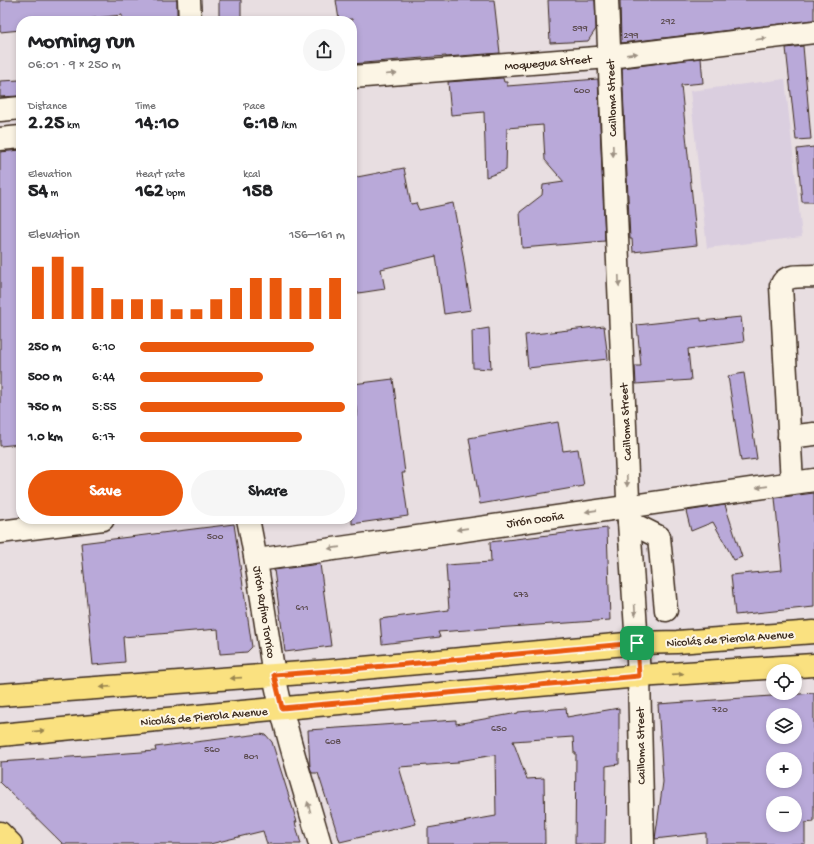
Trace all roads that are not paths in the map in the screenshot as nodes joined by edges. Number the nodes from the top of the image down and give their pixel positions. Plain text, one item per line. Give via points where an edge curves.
1 (189, 0) edge
2 (607, 0) edge
3 (190, 16) edge
4 (814, 32) edge
5 (609, 57) junction
6 (357, 77) edge
7 (16, 108) edge
8 (0, 110) edge
9 (16, 137) edge
10 (0, 139) edge
11 (814, 276) edge
12 (814, 434) edge
13 (789, 437) junction
14 (814, 480) edge
15 (792, 482) junction
16 (629, 514) junction
17 (59, 524) edge
18 (249, 524) edge
19 (0, 532) edge
20 (257, 560) junction
21 (666, 610) dead end
22 (814, 632) edge
23 (637, 643) junction
24 (814, 665) edge
25 (274, 675) junction
26 (639, 676) junction
27 (0, 695) edge
28 (282, 708) junction
29 (0, 735) edge
30 (0, 833) edge
31 (11, 844) edge
32 (320, 844) edge
33 (642, 844) edge

1 - 3 street
2 - 5 street, Cailloma Street
5 -> 4 street, Moquegua Street
6 -> 5 street, Moquegua Street
5 -> 16 street, Cailloma Street
7 - 8 street
9 - 10 street
11 - 13 street via 787,278 781,286
12 - 13 street
13 - 15 street
14 - 15 street, Jirón Ocoña
15 -> 16 street, Jirón Ocoña
16 -> 20 street, Jirón Ocoña
16 - 21 street via 658,537
16 -> 23 street, Cailloma Street
17 - 19 street
18 - 20 street, Jirón Rufino Torrico
20 - 25 street, Jirón Rufino Torrico
22 - 23 main road, Nicolás de Pierola Avenue
23 - 25 main road, Nicolás de Pierola Avenue
23 - 26 street, Cailloma Street
26 -> 24 main road, Nicolás de Pierola Avenue
25 -> 27 main road, Nicolás de Pierola Avenue
25 - 28 street, Jirón Rufino Torrico
26 - 28 main road, Nicolás de Pierola Avenue
26 - 33 street, Cailloma Street
29 -> 28 main road, Nicolás de Pierola Avenue
32 -> 28 street, Jirón Rufino Torrico
30 - 31 main road

